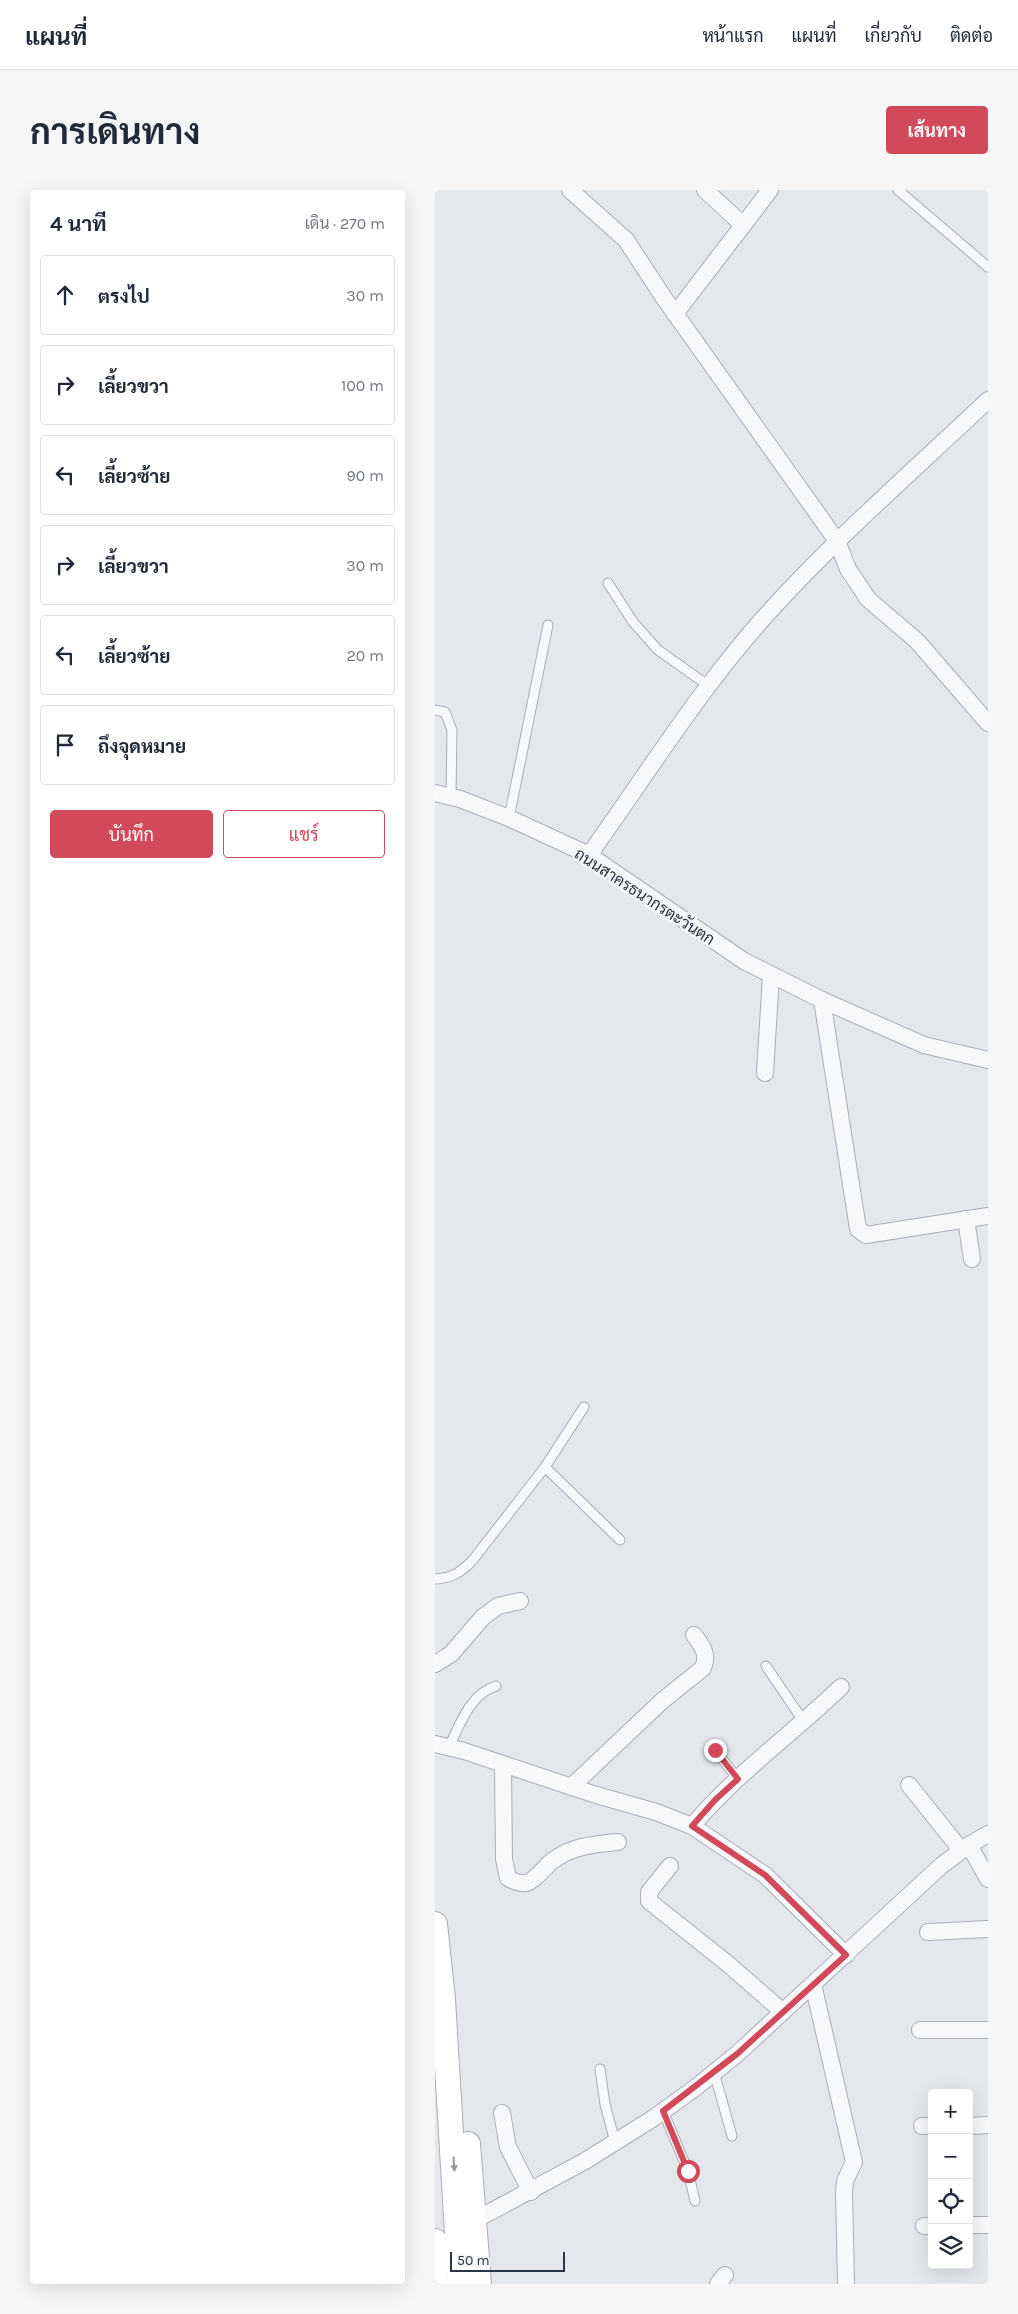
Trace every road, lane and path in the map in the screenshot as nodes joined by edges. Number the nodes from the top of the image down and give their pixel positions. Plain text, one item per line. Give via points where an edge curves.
1 (570, 190) edge
2 (705, 190) edge
3 (770, 190) edge
4 (898, 190) edge
5 (743, 225) junction
6 (988, 267) edge
7 (675, 314) junction
8 (988, 400) edge
9 (837, 541) junction
10 (608, 583) dead end
11 (549, 625) dead end
12 (709, 686) junction
13 (435, 710) edge
14 (988, 723) edge
15 (435, 792) edge
16 (451, 796) junction
17 (509, 818) junction
18 (589, 855) junction
19 (771, 975) junction
20 (822, 1000) junction
21 (988, 1060) edge
22 (765, 1073) dead end
23 (988, 1216) edge
24 (966, 1219) junction
25 (972, 1259) dead end
26 (584, 1407) dead end
27 (545, 1466) junction
28 (620, 1540) dead end
29 (435, 1579) edge
30 (520, 1601) dead end
31 (694, 1635) dead end
32 (435, 1664) edge
33 (766, 1666) dead end
34 (496, 1686) dead end
35 (841, 1687) dead end
36 (803, 1722) junction
37 (442, 1746) edge
38 (715, 1750) dead end
39 (503, 1764) junction
40 (738, 1779) junction
41 (909, 1785) dead end
42 (571, 1787) junction
43 (692, 1826) junction
44 (988, 1834) edge
45 (618, 1842) dead end
46 (965, 1848) junction
47 (670, 1866) dead end
48 (988, 1879) edge
49 (435, 1924) edge
50 (988, 1929) edge
51 (928, 1932) dead end
52 (846, 1955) junction
53 (439, 1962) junction
54 (813, 1984) junction
55 (439, 1999) edge
56 (783, 2012) junction
57 (920, 2030) dead end
58 (988, 2030) edge
59 (600, 2069) dead end
60 (714, 2072) junction
61 (663, 2111) junction
62 (502, 2113) dead end
63 (973, 2126) edge
64 (988, 2126) edge
65 (732, 2136) dead end
66 (615, 2142) junction
67 (531, 2192) junction
68 (695, 2201) dead end
69 (467, 2225) junction
70 (973, 2225) edge
71 (988, 2225) edge
72 (435, 2241) edge
73 (436, 2284) edge
74 (460, 2284) edge
75 (479, 2284) edge
76 (846, 2284) edge

1 - 7 street via 626,240
2 - 5 street
3 - 5 street
4 - 6 lane
5 - 7 street
7 - 9 street
8 - 9 street
9 - 12 street via 768,614
9 - 14 street via 848,569 868,599 917,641
10 - 12 lane via 633,622 658,650
11 - 17 lane
12 - 18 street
13 - 16 lane via 445,712 452,730
15 - 16 street, ถนนสาครธนากรตะวันตก
16 - 17 street, ถนนสาครธนากรตะวันตก
17 - 18 street, ถนนสาครธนากรตะวันตก
18 - 19 street, ถนนสาครธนากรตะวันตก via 745,961
19 - 20 street, ถนนสาครธนากรตะวันตก
19 - 22 street
20 - 21 street, ถนนสาครธนากรตะวันตก via 924,1045
20 - 24 street via 858,1230 866,1235
23 - 24 street
24 - 25 street
26 - 27 lane
27 - 28 lane
27 - 29 lane via 461,1573 448,1579
30 - 32 street via 498,1606 483,1617 451,1654
31 - 42 street via 704,1648 706,1663 703,1668 655,1707
33 - 36 lane
34 - 37 lane via 483,1691
35 - 36 street
36 - 40 street
37 - 39 street
38 - 40 lane
39 - 42 street
39 - 45 street via 504,1859 508,1878 526,1883 570,1851
40 - 43 street
41 - 46 street
42 - 43 street
43 - 52 street via 765,1875
44 - 46 street
46 - 48 street
46 - 52 street via 942,1865
47 - 56 street via 649,1892 649,1901
49 - 53 street
50 - 51 street
52 - 54 street
53 - 55 street
53 - 69 street via 455,2003
54 - 56 street
54 - 76 street via 854,2162 845,2181 844,2193
55 -> 69 street
56 - 60 street
57 - 58 street
59 - 66 lane
60 - 61 street
60 - 65 lane
61 - 66 street
61 - 68 lane via 688,2171
62 - 67 street via 508,2146
63 - 64 street
66 - 67 street
67 - 69 street
69 - 74 street
69 - 75 street
70 - 71 street
72 - 73 street

